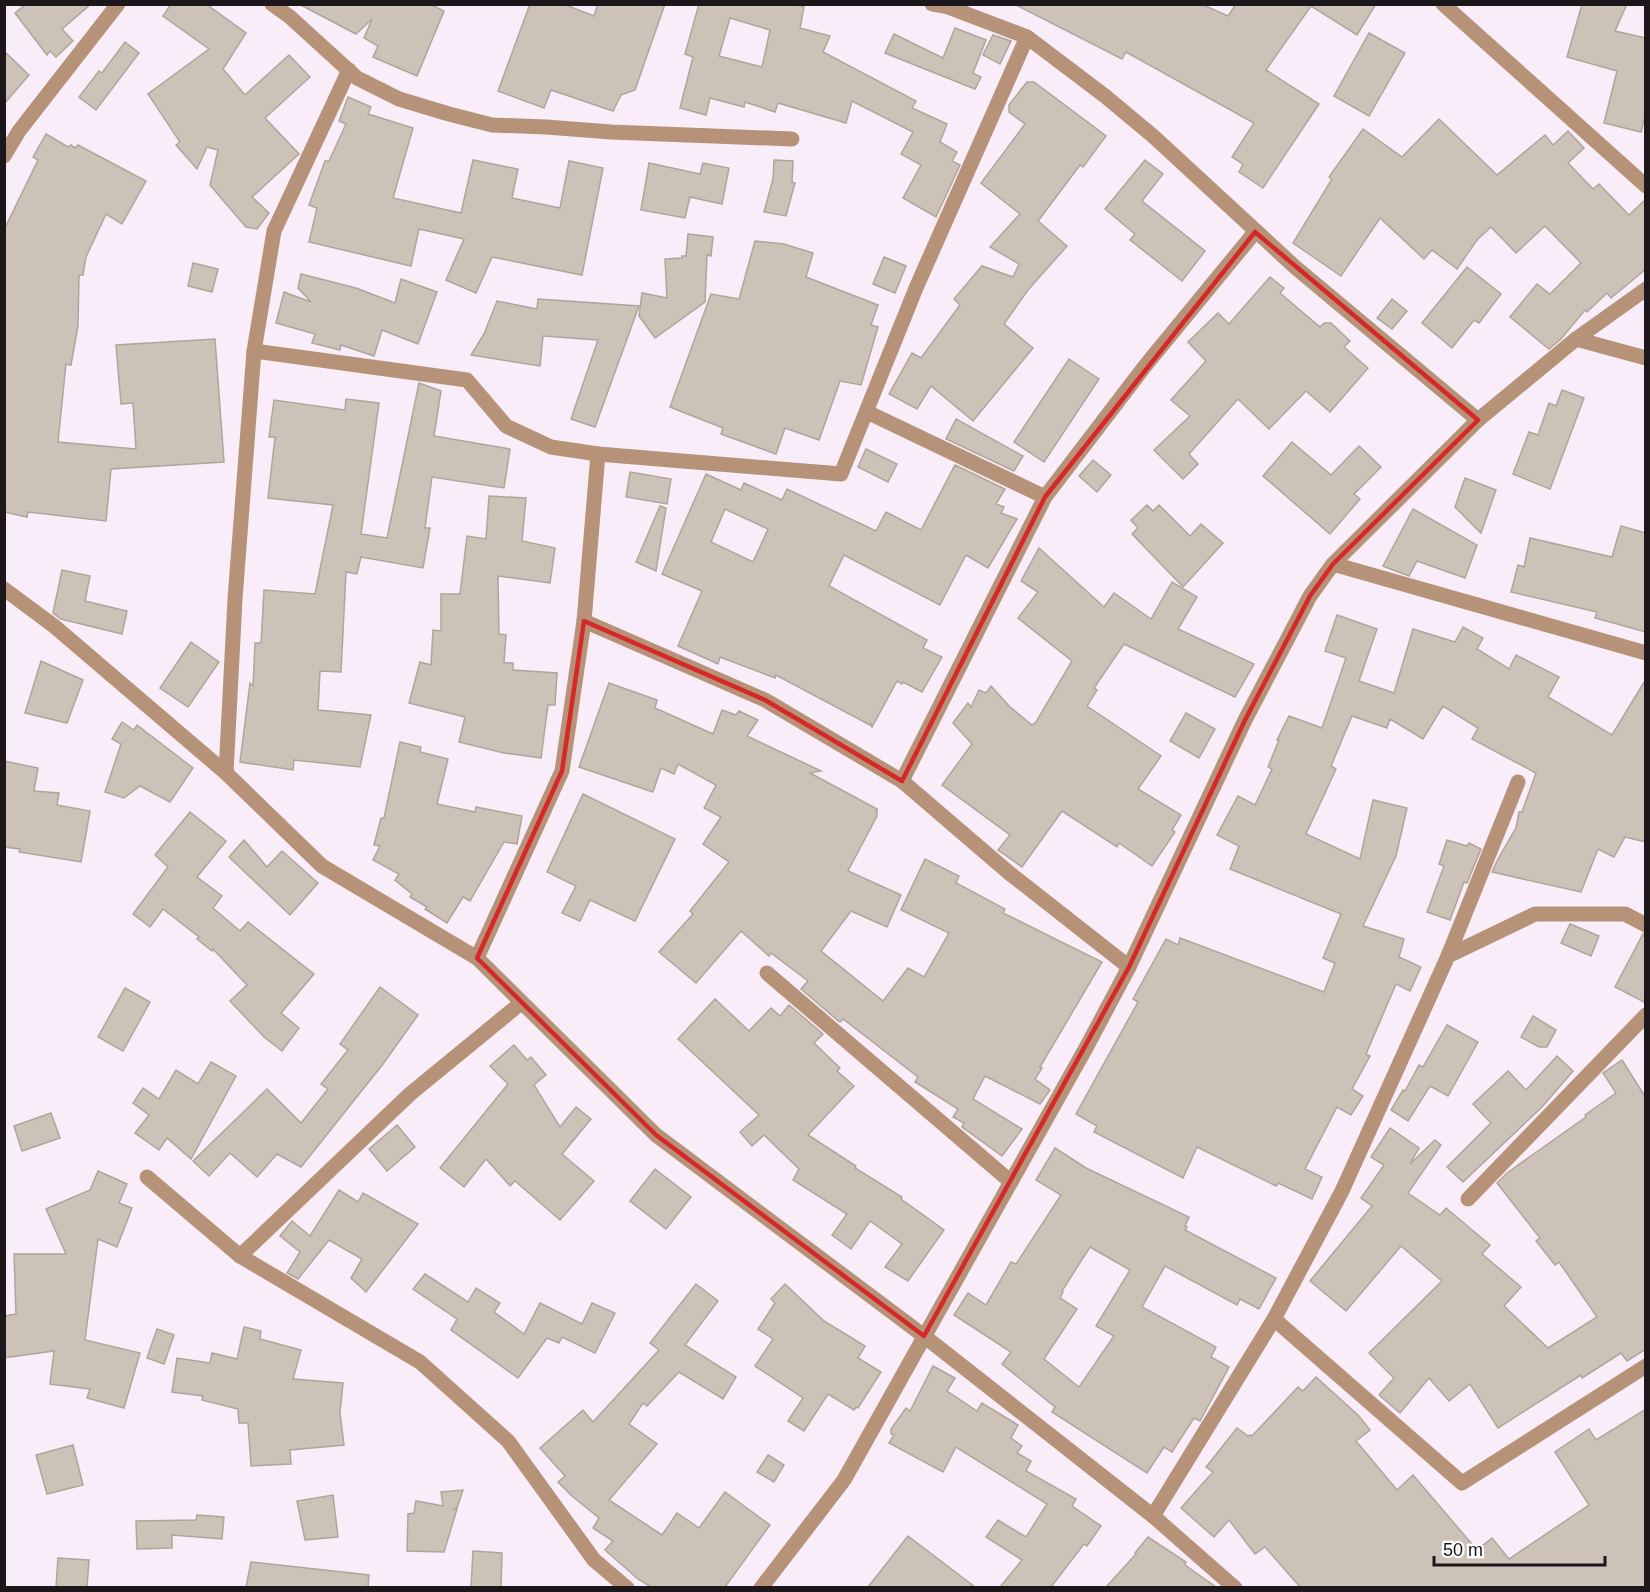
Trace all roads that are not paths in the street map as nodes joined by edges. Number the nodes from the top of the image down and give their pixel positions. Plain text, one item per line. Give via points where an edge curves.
1 (117, 4) edge
2 (272, 4) edge
3 (932, 4) edge
4 (1443, 4) edge
5 (1027, 37) junction
6 (349, 70) junction
7 (792, 139) dead end
8 (4, 156) edge
9 (1646, 186) edge
10 (1255, 231) junction
11 (1646, 289) edge
12 (1576, 339) junction
13 (254, 351) junction
14 (1646, 358) edge
15 (867, 412) junction
16 (1478, 420) junction
17 (598, 454) junction
18 (1045, 497) junction
19 (1333, 564) junction
20 (4, 589) edge
21 (584, 621) junction
22 (1646, 652) edge
23 (226, 773) junction
24 (902, 782) junction
25 (1518, 782) dead end
26 (1646, 925) edge
27 (1448, 956) junction
28 (477, 958) junction
29 (1129, 967) junction
30 (767, 973) dead end
31 (521, 1003) junction
32 (1646, 1015) edge
33 (147, 1177) dead end
34 (1011, 1182) junction
35 (1468, 1199) dead end
36 (240, 1256) junction
37 (1274, 1319) junction
38 (924, 1336) junction
39 (1646, 1366) edge
40 (1153, 1516) junction
41 (627, 1587) edge
42 (762, 1587) edge
43 (1235, 1587) edge

1 - 8 street
2 - 6 street
3 - 5 street
4 - 9 street
5 - 10 street via 1154,136
5 - 15 street via 916,288
6 - 7 street via 399,99 492,125
6 - 13 street via 274,231
10 - 16 street
10 - 18 street
11 - 12 street
12 - 14 street
12 - 16 street
13 - 17 street via 467,380 506,426 551,447
13 - 23 street
15 - 17 street via 841,474
15 - 18 street
16 - 19 street
17 - 21 street
18 - 24 street
19 - 22 street
19 - 29 street via 1310,596 1245,720
20 - 23 street via 54,626
21 - 24 street via 765,700
21 - 28 street via 562,771
23 - 28 street via 322,866
24 - 29 street
25 - 27 street
26 - 27 street via 1625,914 1535,914
27 - 37 street via 1342,1191
28 - 31 street
29 - 34 street
30 - 34 street
31 - 36 street via 410,1094
31 - 38 street via 656,1135
32 - 35 street
33 - 36 street
34 - 38 street
36 - 41 street via 420,1362 508,1441 594,1560
37 - 39 street via 1462,1483
37 - 40 street
38 - 40 street
38 - 42 street via 844,1480
40 - 43 street

